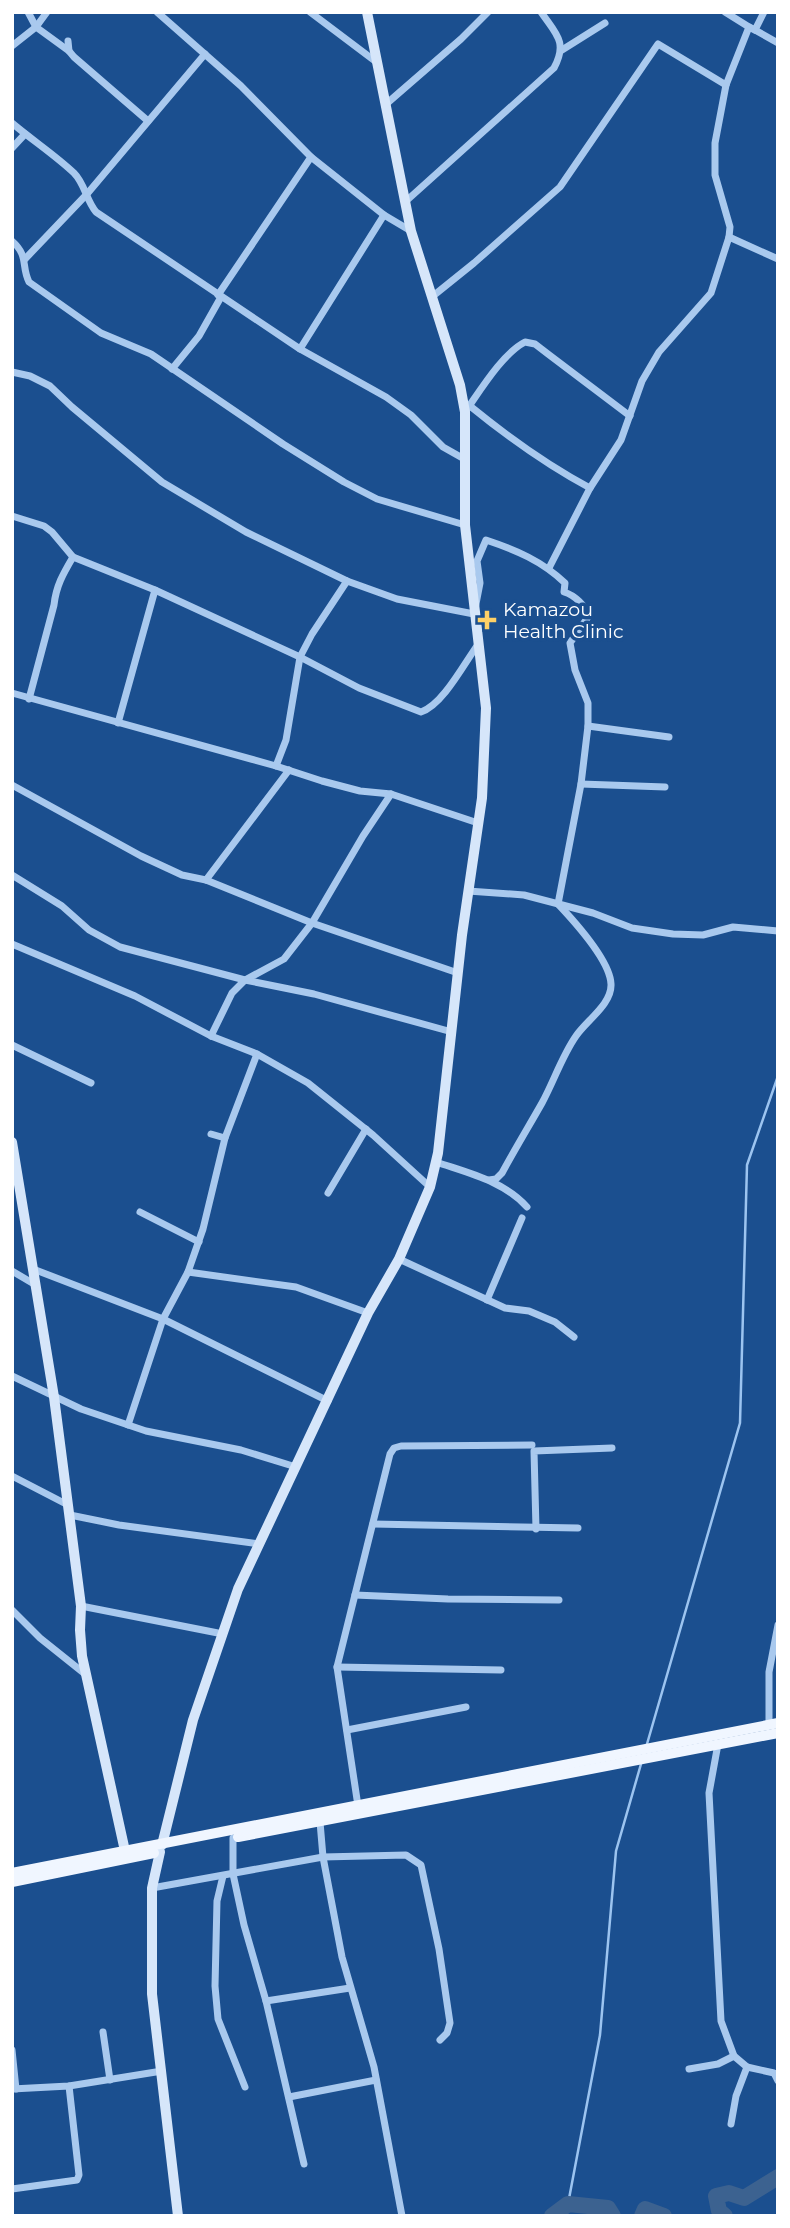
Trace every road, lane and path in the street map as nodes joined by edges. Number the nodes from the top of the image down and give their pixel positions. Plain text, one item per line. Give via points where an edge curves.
1 (28, 12) edge
2 (47, 12) edge
3 (158, 12) edge
4 (310, 12) edge
5 (367, 12) edge
6 (488, 12) edge
7 (541, 12) edge
8 (725, 12) edge
9 (764, 12) edge
10 (605, 23) dead end
11 (36, 27) junction
12 (752, 29) junction
13 (68, 41) dead end
14 (778, 43) edge
15 (12, 46) edge
16 (562, 50) junction
17 (69, 51) junction
18 (205, 54) junction
19 (375, 61) junction
20 (726, 85) junction
21 (384, 105) junction
22 (148, 121) junction
23 (12, 123) edge
24 (25, 134) junction
25 (12, 148) edge
26 (311, 157) junction
27 (87, 194) junction
28 (405, 202) junction
29 (384, 215) junction
30 (411, 231) junction
31 (729, 237) junction
32 (12, 241) edge
33 (25, 259) junction
34 (778, 259) edge
35 (220, 296) junction
36 (433, 296) junction
37 (300, 349) junction
38 (172, 369) junction
39 (12, 372) edge
40 (467, 409) junction
41 (629, 416) junction
42 (466, 460) junction
43 (590, 488) junction
44 (12, 516) edge
45 (465, 526) junction
46 (73, 557) junction
47 (549, 568) junction
48 (347, 581) junction
49 (155, 590) junction
50 (474, 614) junction
51 (479, 642) junction
52 (300, 657) junction
53 (12, 694) edge
54 (29, 699) junction
55 (118, 723) junction
56 (588, 726) junction
57 (668, 737) dead end
58 (276, 766) junction
59 (289, 770) junction
60 (581, 784) junction
61 (12, 785) edge
62 (664, 787) dead end
63 (391, 794) junction
64 (478, 823) junction
65 (12, 875) edge
66 (206, 880) junction
67 (468, 891) junction
68 (558, 904) junction
69 (312, 923) junction
70 (778, 931) edge
71 (12, 944) edge
72 (458, 973) junction
73 (245, 980) junction
74 (452, 1032) junction
75 (211, 1036) junction
76 (12, 1045) edge
77 (257, 1054) junction
78 (91, 1083) dead end
79 (366, 1129) junction
80 (211, 1134) dead end
81 (225, 1138) junction
82 (12, 1142) edge
83 (436, 1162) junction
84 (489, 1180) junction
85 (430, 1187) junction
86 (328, 1193) dead end
87 (527, 1207) dead end
88 (140, 1212) dead end
89 (522, 1218) dead end
90 (199, 1242) junction
91 (399, 1259) junction
92 (33, 1269) junction
93 (12, 1271) edge
94 (188, 1272) junction
95 (34, 1284) junction
96 (487, 1300) junction
97 (368, 1313) junction
98 (163, 1319) junction
99 (574, 1337) dead end
100 (12, 1376) edge
101 (54, 1397) junction
102 (328, 1401) junction
103 (128, 1425) junction
104 (532, 1445) dead end
105 (612, 1448) dead end
106 (296, 1466) junction
107 (12, 1476) edge
108 (69, 1510) junction
109 (373, 1524) junction
110 (578, 1528) dead end
111 (536, 1529) junction
112 (260, 1544) junction
113 (355, 1595) junction
114 (559, 1600) dead end
115 (81, 1605) junction
116 (12, 1610) edge
117 (778, 1625) edge
118 (223, 1634) junction
119 (337, 1667) junction
120 (501, 1670) dead end
121 (87, 1675) junction
122 (466, 1707) dead end
123 (775, 1727) edge
124 (346, 1730) junction
125 (718, 1744) junction
126 (358, 1806) junction
127 (320, 1822) junction
128 (233, 1838) junction
129 (160, 1849) junction
130 (125, 1851) junction
131 (323, 1857) junction
132 (12, 1874) edge
133 (233, 1874) junction
134 (223, 1875) junction
135 (12, 1882) edge
136 (152, 1888) junction
137 (350, 1988) junction
138 (266, 2001) junction
139 (103, 2032) dead end
140 (440, 2040) dead end
141 (12, 2050) edge
142 (734, 2056) junction
143 (747, 2067) junction
144 (689, 2069) dead end
145 (162, 2071) junction
146 (110, 2080) junction
147 (376, 2080) junction
148 (778, 2081) edge
149 (69, 2086) junction
150 (245, 2087) dead end
151 (14, 2089) edge
152 (289, 2096) junction
153 (731, 2124) dead end
154 (304, 2164) dead end
155 (12, 2189) edge
156 (178, 2216) edge
157 (402, 2216) edge

1 - 11 street
2 - 11 street
3 - 18 street
4 - 19 street
5 - 19 street
6 - 21 street
7 - 16 street
8 - 12 street
9 - 12 street
10 - 16 street
11 - 15 street
11 - 17 street
12 - 14 street
12 - 20 street
13 - 17 street
16 - 28 street via 554,68
17 - 22 street
18 - 22 street
18 - 26 street
19 - 21 street
20 - 31 street via 714,158
20 - 36 street via 658,44 560,187
21 - 28 street
22 - 27 street
23 - 24 street
24 - 25 street
24 - 27 street via 74,173
26 - 29 street
26 - 35 street
27 - 33 street
27 - 35 street via 96,212
28 - 30 street
29 - 30 street
29 - 37 street
30 - 36 street
31 - 34 street
31 - 41 street via 710,293 659,352
32 - 33 street
33 - 38 street via 27,280 52,300 101,333 151,354
35 - 37 street
35 - 38 street via 199,336
36 - 40 street
37 - 42 street via 386,397 443,447
38 - 45 street via 344,482 377,499
39 - 48 street via 50,386 162,482 246,532
40 - 41 street via 525,342 534,344
40 - 42 street
40 - 43 street
41 - 43 street via 621,440
42 - 45 street
43 - 47 street
44 - 46 street via 44,526
45 - 50 street
46 - 49 street
46 - 54 street via 55,592
47 - 50 street via 486,540 477,561 480,583
47 - 56 street via 565,583 564,592 588,613 570,643 588,703
48 - 50 street via 397,599
48 - 52 street
49 - 52 street
49 - 55 street
50 - 51 street
51 - 52 street via 439,700 421,712 359,688
51 - 64 street via 486,708
52 - 58 street via 286,740
53 - 54 street
54 - 55 street
55 - 58 street
56 - 57 street
56 - 60 street
58 - 59 street
59 - 63 street
59 - 66 street
60 - 62 street
60 - 68 street
61 - 66 street via 141,856
63 - 64 street
63 - 69 street
64 - 67 street
65 - 73 street via 120,947
66 - 69 street
67 - 68 street via 524,895
67 - 72 street
68 - 70 street via 632,928 673,934 703,935 733,927
68 - 84 street via 602,961 611,988 576,1036 502,1173
69 - 72 street
69 - 73 street via 284,959
71 - 75 street via 135,996
72 - 74 street
73 - 74 street
73 - 75 street via 232,993
74 - 83 street
75 - 77 street
76 - 78 street
77 - 79 street via 308,1083
77 - 81 street
79 - 85 street
79 - 86 street
80 - 81 street
81 - 90 street
82 - 92 street
83 - 84 street
83 - 85 street
84 - 87 street via 517,1195
85 - 91 street
88 - 90 street
89 - 96 street
90 - 94 street
91 - 96 street
91 - 97 street
92 - 95 street
92 - 98 street
93 - 95 street
94 - 97 street via 296,1287
94 - 98 street
95 - 101 street
96 - 99 street via 555,1322
97 - 102 street
98 - 102 street
98 - 103 street
100 - 101 street
101 - 103 street
101 - 108 street
102 - 106 street
103 - 106 street
104 - 109 street via 394,1448
105 - 111 street via 534,1451
106 - 112 street
107 - 108 street
108 - 112 street via 119,1525
108 - 115 street
109 - 111 street
109 - 113 street
110 - 111 street
112 - 118 street
113 - 114 street
113 - 119 street
115 - 118 street
115 - 121 street via 80,1642
116 - 121 street
117 - 123 street via 769,1672
118 - 129 street via 193,1720
119 - 120 street
119 - 124 street
121 - 130 street
122 - 124 street
123 - 125 main road
123 - 126 main road
124 - 126 street
125 - 127 main road
125 - 142 street via 709,1793 715,1937 722,2028
126 - 129 main road
127 - 128 main road
127 - 131 street
128 - 129 main road
128 - 133 street
129 - 130 main road
129 - 135 main road
129 - 136 street
130 - 132 main road
131 - 133 street
131 - 137 street
131 - 140 street via 407,1855 421,1865 450,2023
133 - 134 street
133 - 138 street
134 - 136 street
134 - 150 street via 217,1900 218,2019
136 - 145 street via 152,1994
137 - 138 street
137 - 147 street
138 - 152 street
139 - 146 street
141 - 151 street
142 - 143 street
142 - 144 street
143 - 148 street via 774,2073
143 - 153 street
145 - 146 street
145 - 156 street
146 - 149 street
147 - 152 street
147 - 157 street
149 - 151 street
149 - 155 street via 77,2180
152 - 154 street

